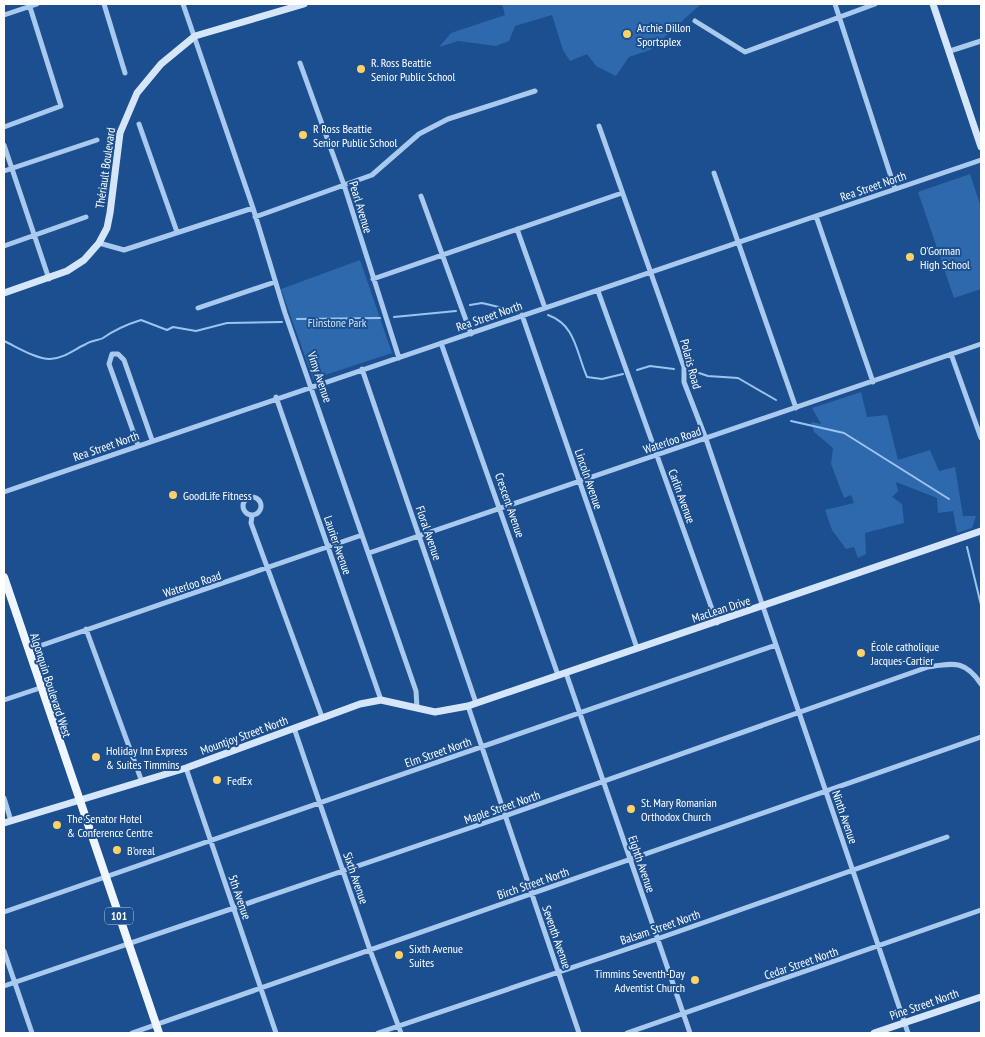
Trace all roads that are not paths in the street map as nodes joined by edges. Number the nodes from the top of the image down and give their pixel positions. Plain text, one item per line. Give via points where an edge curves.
1 (37, 4) edge
2 (104, 4) edge
3 (183, 4) edge
4 (304, 4) edge
5 (835, 4) edge
6 (875, 4) edge
7 (933, 4) edge
8 (29, 5) edge
9 (4, 15) edge
10 (840, 16) junction
11 (695, 21) dead end
12 (195, 36) junction
13 (981, 40) edge
14 (950, 51) junction
15 (300, 63) dead end
16 (125, 73) dead end
17 (535, 91) dead end
18 (139, 124) dead end
19 (599, 126) dead end
20 (4, 127) edge
21 (97, 140) dead end
22 (4, 145) edge
23 (981, 147) edge
24 (981, 160) edge
25 (12, 168) junction
26 (4, 171) edge
27 (714, 173) dead end
28 (344, 185) junction
29 (895, 189) junction
30 (622, 193) junction
31 (421, 196) dead end
32 (253, 208) junction
33 (816, 216) junction
34 (86, 217) dead end
35 (255, 217) junction
36 (517, 229) junction
37 (177, 232) junction
38 (35, 235) junction
39 (738, 242) junction
40 (99, 243) junction
41 (4, 246) edge
42 (441, 255) junction
43 (651, 273) junction
44 (49, 279) junction
45 (373, 279) junction
46 (275, 282) junction
47 (598, 291) junction
48 (4, 293) edge
49 (198, 308) dead end
50 (545, 308) junction
51 (522, 316) junction
52 (471, 334) junction
53 (442, 343) junction
54 (981, 344) edge
55 (951, 354) junction
56 (398, 358) junction
57 (362, 369) junction
58 (873, 382) junction
59 (311, 386) junction
60 (276, 397) junction
61 (796, 408) junction
62 (981, 438) edge
63 (706, 439) junction
64 (152, 440) junction
65 (138, 445) junction
66 (657, 456) junction
67 (579, 482) junction
68 (4, 492) edge
69 (500, 508) junction
70 (252, 516) dead end
71 (981, 531) edge
72 (362, 535) junction
73 (419, 536) junction
74 (328, 546) junction
75 (369, 553) junction
76 (267, 569) junction
77 (4, 579) edge
78 (763, 607) junction
79 (717, 623) junction
80 (86, 628) junction
81 (776, 645) junction
82 (637, 648) junction
83 (28, 650) junction
84 (566, 673) junction
85 (558, 675) junction
86 (981, 684) edge
87 (40, 688) junction
88 (4, 700) edge
89 (381, 700) junction
90 (476, 703) junction
91 (468, 706) junction
92 (417, 708) junction
93 (580, 713) junction
94 (799, 713) junction
95 (322, 717) junction
96 (294, 728) junction
97 (981, 737) edge
98 (482, 747) junction
99 (186, 768) junction
100 (603, 781) junction
101 (142, 782) junction
102 (826, 792) junction
103 (4, 798) edge
104 (78, 800) junction
105 (320, 804) junction
106 (505, 816) junction
107 (12, 820) junction
108 (4, 823) edge
109 (947, 837) dead end
110 (210, 842) junction
111 (630, 859) junction
112 (852, 870) junction
113 (343, 872) junction
114 (106, 878) junction
115 (531, 894) junction
116 (233, 909) junction
117 (981, 910) edge
118 (4, 912) edge
119 (658, 939) junction
120 (129, 944) junction
121 (878, 946) junction
122 (370, 950) junction
123 (4, 951) edge
124 (558, 972) junction
125 (15, 982) junction
126 (4, 986) edge
127 (261, 988) junction
128 (981, 997) edge
129 (684, 1014) junction
130 (904, 1023) junction
131 (156, 1025) junction
132 (399, 1026) junction
133 (32, 1033) edge
134 (132, 1033) edge
135 (160, 1033) edge
136 (276, 1033) edge
137 (378, 1033) edge
138 (401, 1033) edge
139 (579, 1033) edge
140 (627, 1033) edge
141 (690, 1033) edge
142 (874, 1033) edge
143 (908, 1033) edge

1 - 8 street
2 - 16 street
3 - 12 street, Vimy Avenue
4 - 12 street, Thériault Boulevard
5 - 10 street
6 - 10 street
7 - 14 street
8 - 9 street
8 - 20 street via 62,106
10 - 11 street via 745,52
10 - 29 street
12 - 32 street, Vimy Avenue
12 - 40 street, Thériault Boulevard via 161,64 137,93 127,114 120,133 107,228
13 - 14 street
14 - 23 street
15 - 28 street, Pearl Avenue
17 - 28 street via 448,118 419,134 372,176
18 - 37 street
19 - 30 street, Polaris Road
21 - 25 street
22 - 25 street
24 - 29 street, Rea Street North
25 - 26 street
25 - 38 street
27 - 39 street
28 - 35 street
28 - 45 street, Pearl Avenue
29 - 33 street, Rea Street North
30 - 36 street
30 - 43 street, Polaris Road
31 - 42 street
32 - 35 street, Vimy Avenue
32 - 37 street
33 - 39 street, Rea Street North
33 - 58 street
34 - 38 street
35 - 46 street, Vimy Avenue
36 - 42 street
36 - 50 street
37 - 40 street via 124,250
38 - 41 street
38 - 44 street
39 - 43 street, Rea Street North
39 - 61 street
40 - 44 street, Thériault Boulevard via 84,260
42 - 45 street
42 - 52 street
43 - 47 street, Rea Street North
43 - 63 street, Polaris Road via 684,367 684,382
44 - 48 street, Thériault Boulevard
45 - 56 street, Pearl Avenue
46 - 49 street
46 - 59 street, Vimy Avenue
47 - 50 street, Rea Street North
47 - 66 street, Carlin Avenue
50 - 51 street, Rea Street North
51 - 52 street, Rea Street North
51 - 67 street, Lincoln Avenue
52 - 53 street, Rea Street North
53 - 56 street, Rea Street North
53 - 69 street, Crescent Avenue
54 - 55 street, Waterloo Road
55 - 58 street, Waterloo Road
55 - 62 street
56 - 57 street, Rea Street North
57 - 59 street, Rea Street North
57 - 73 street, Floral Avenue
58 - 61 street, Waterloo Road
59 - 60 street, Rea Street North
59 - 72 street, Vimy Avenue
60 - 64 street, Rea Street North
60 - 74 street, Laurier Avenue
61 - 63 street, Waterloo Road
63 - 66 street, Waterloo Road
63 - 78 street, Polaris Road
64 - 65 street, Rea Street North
64 - 65 street via 124,360 118,354 112,354 109,364
65 - 68 street, Rea Street North
66 - 67 street, Waterloo Road
66 - 79 street, Carlin Avenue
67 - 69 street, Waterloo Road
67 - 82 street, Lincoln Avenue
69 - 73 street, Waterloo Road
69 - 85 street, Crescent Avenue
70 - 76 street via 251,524
71 - 78 street, MacLean Drive
72 - 74 street, Waterloo Road
72 - 75 street, Vimy Avenue
73 - 75 street, Waterloo Road
73 - 90 street, Floral Avenue
74 - 76 street, Waterloo Road
74 - 89 street, Laurier Avenue
75 - 92 street, Vimy Avenue via 416,691
76 - 80 street, Waterloo Road
76 - 95 street
77 - 83 main road, Algonquin Boulevard West / 101
78 - 79 street, MacLean Drive
78 - 81 street, Ninth Avenue
79 - 82 street, MacLean Drive
80 - 83 street, Waterloo Road
80 - 101 street
81 - 93 street, Elm Street North
81 - 94 street, Ninth Avenue
82 - 84 street, MacLean Drive
83 - 87 main road, Algonquin Boulevard West / 101
84 - 85 street, MacLean Drive
84 - 93 street, Eighth Avenue
85 - 90 street, MacLean Drive
86 - 94 street, Maple Street North via 967,667 955,663 928,668
87 - 88 street
87 - 104 main road, Algonquin Boulevard West / 101
89 - 92 street, Mountjoy Street North
89 - 95 street, Mountjoy Street North
90 - 91 street, MacLean Drive
91 - 92 street via 435,712
91 - 98 street, Seventh Avenue
93 - 98 street, Elm Street North
93 - 100 street, Eighth Avenue
94 - 100 street, Maple Street North
94 - 102 street, Ninth Avenue
95 - 96 street, Mountjoy Street North
96 - 99 street, Mountjoy Street North
96 - 105 street, Sixth Avenue
97 - 102 street, Birch Street North
98 - 105 street, Elm Street North
98 - 106 street, Seventh Avenue
99 - 101 street, Mountjoy Street North
99 - 110 street, 5th Avenue
100 - 106 street, Maple Street North
100 - 111 street, Eighth Avenue
101 - 104 street, Mountjoy Street North
102 - 111 street, Birch Street North
102 - 112 street, Ninth Avenue
103 - 107 street
104 - 107 street, Mountjoy Street North
104 - 114 main road, 101
105 - 110 street, Elm Street North
105 - 113 street, Sixth Avenue
106 - 113 street, Maple Street North
106 - 115 street, Seventh Avenue
107 - 108 street, Mountjoy Street North
109 - 112 street, Balsam Street North
110 - 114 street, Elm Street North
110 - 116 street, 5th Avenue
111 - 115 street, Birch Street North
111 - 119 street, Eighth Avenue
112 - 119 street, Balsam Street North
112 - 121 street, Ninth Avenue
113 - 116 street, Maple Street North
113 - 122 street, Sixth Avenue
114 - 118 street, Elm Street North
114 - 120 main road, 101
115 - 122 street, Birch Street North
115 - 124 street, Seventh Avenue
116 - 120 street, Maple Street North
116 - 127 street, 5th Avenue
117 - 121 street, Cedar Street North
119 - 124 street, Balsam Street North
119 - 129 street, Eighth Avenue
120 - 125 street, Maple Street North
120 - 131 main road, 101
121 - 129 street, Cedar Street North
121 - 130 street, Ninth Avenue
122 - 127 street, Birch Street North
122 - 132 street, Sixth Avenue
123 - 125 street
124 - 132 street, Balsam Street North
124 - 139 street, Seventh Avenue
125 - 126 street, Maple Street North
125 - 133 street
127 - 131 street, Birch Street North
127 - 136 street, 5th Avenue
128 - 130 street, Pine Street North
129 - 140 street, Cedar Street North
129 - 141 street, Eighth Avenue
130 - 142 street, Pine Street North
130 - 143 street, Ninth Avenue
131 - 134 street, Birch Street North
131 - 135 main road, 101
132 - 137 street, Balsam Street North
132 - 138 street, Sixth Avenue

